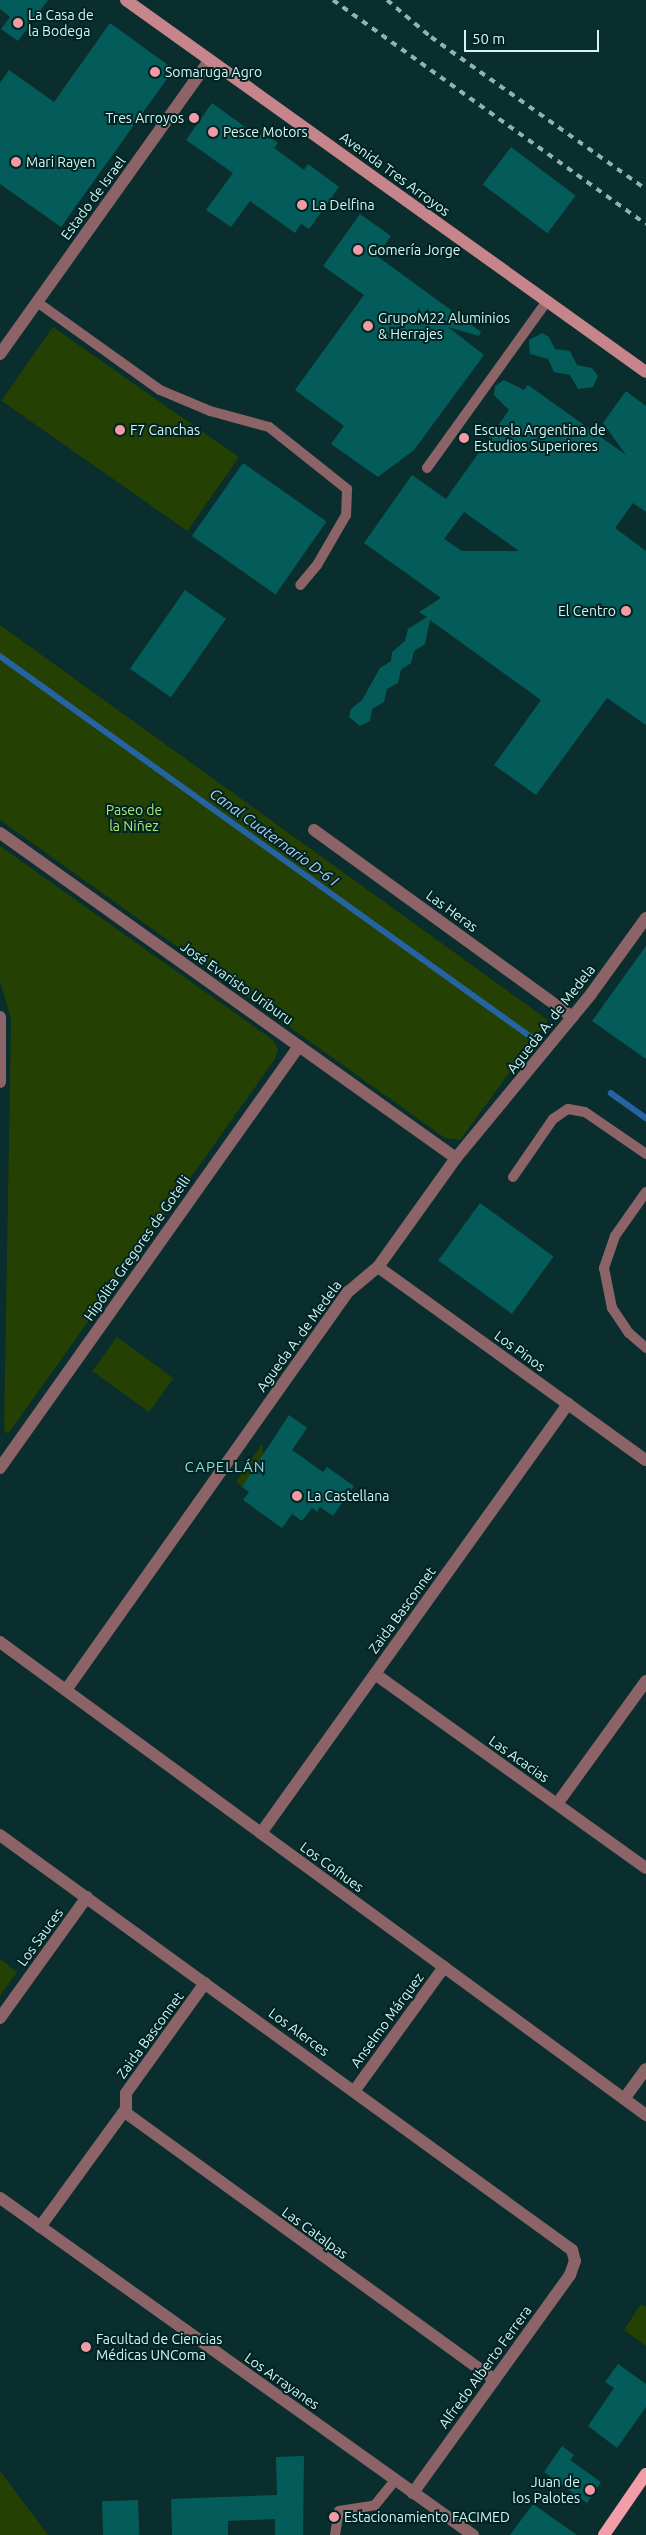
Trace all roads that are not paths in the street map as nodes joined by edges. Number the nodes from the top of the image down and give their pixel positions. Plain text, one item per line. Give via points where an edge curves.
1 (126, 0) edge
2 (210, 60) junction
3 (547, 301) junction
4 (37, 302) junction
5 (0, 354) edge
6 (646, 372) edge
7 (427, 468) dead end
8 (300, 585) dead end
9 (314, 830) dead end
10 (0, 833) edge
11 (646, 918) edge
12 (0, 1017) edge
13 (572, 1017) junction
14 (299, 1046) junction
15 (0, 1082) edge
16 (646, 1154) edge
17 (456, 1158) junction
18 (513, 1177) dead end
19 (646, 1192) edge
20 (378, 1267) junction
21 (646, 1348) edge
22 (568, 1404) junction
23 (646, 1460) edge
24 (0, 1468) edge
25 (0, 1642) edge
26 (375, 1674) junction
27 (646, 1681) edge
28 (66, 1690) junction
29 (557, 1804) junction
30 (261, 1833) junction
31 (0, 1835) edge
32 (646, 1868) edge
33 (87, 1897) junction
34 (444, 1968) junction
35 (206, 1983) junction
36 (0, 2018) edge
37 (646, 2068) edge
38 (355, 2090) junction
39 (624, 2099) junction
40 (125, 2110) junction
41 (646, 2115) edge
42 (0, 2198) edge
43 (43, 2229) junction
44 (575, 2257) joint
45 (495, 2380) junction
46 (646, 2474) edge
47 (395, 2480) junction
48 (413, 2493) junction
49 (335, 2535) edge
50 (473, 2535) edge
51 (604, 2535) edge

1 - 2 main road, Avenida Tres Arroyos
2 - 3 main road, Avenida Tres Arroyos
2 - 4 street, Estado de Israel
3 - 6 main road, Avenida Tres Arroyos
3 - 7 lane
4 - 5 street, Estado de Israel
4 - 8 lane via 160,390 210,411 268,427 347,489 346,514 317,565
9 - 13 street, Las Heras
10 - 14 street, José Evaristo Uriburu
11 - 13 street, Agueda A. de Medela
12 - 15 street
13 - 17 street, Agueda A. de Medela
14 - 17 street, José Evaristo Uriburu
14 - 24 street, Hipólita Gregores de Gotelli
16 - 18 lane via 585,1112 568,1109 553,1119
17 - 20 street, Agueda A. de Medela
19 - 21 lane via 615,1236 604,1268 612,1308 629,1333
20 - 22 street, Los Pinos
20 - 28 street, Agueda A. de Medela via 348,1292
22 - 23 street, Los Pinos
22 - 26 street, Zaida Basconnet
25 - 28 street, Los Coíhues
26 - 29 street, Las Acacias
26 - 30 street, Zaida Basconnet
27 - 29 street
28 - 30 street, Los Coíhues
29 - 32 street, Las Acacias
30 - 34 street, Los Coíhues
31 - 33 street, Los Alerces
33 - 35 street, Los Alerces
33 - 36 street, Los Sauces
34 - 38 street, Anselmo Márquez
34 - 39 street, Los Coíhues
35 - 38 street, Los Alerces
35 - 40 street, Zaida Basconnet via 126,2093
37 - 39 street
38 - 44 street, Los Alerces via 566,2243
39 - 41 street, Los Coíhues
40 - 43 street, Zaida Basconnet
40 - 45 street, Las Catalpas
42 - 43 street, Los Arrayanes
43 - 47 street, Los Arrayanes
44 - 45 street, Alfredo Alberto Ferrera via 570,2275
45 - 48 street, Alfredo Alberto Ferrera
46 - 51 main road
47 - 48 street, Los Arrayanes
47 - 49 lane via 375,2505 339,2511
48 - 50 street, Los Arrayanes

